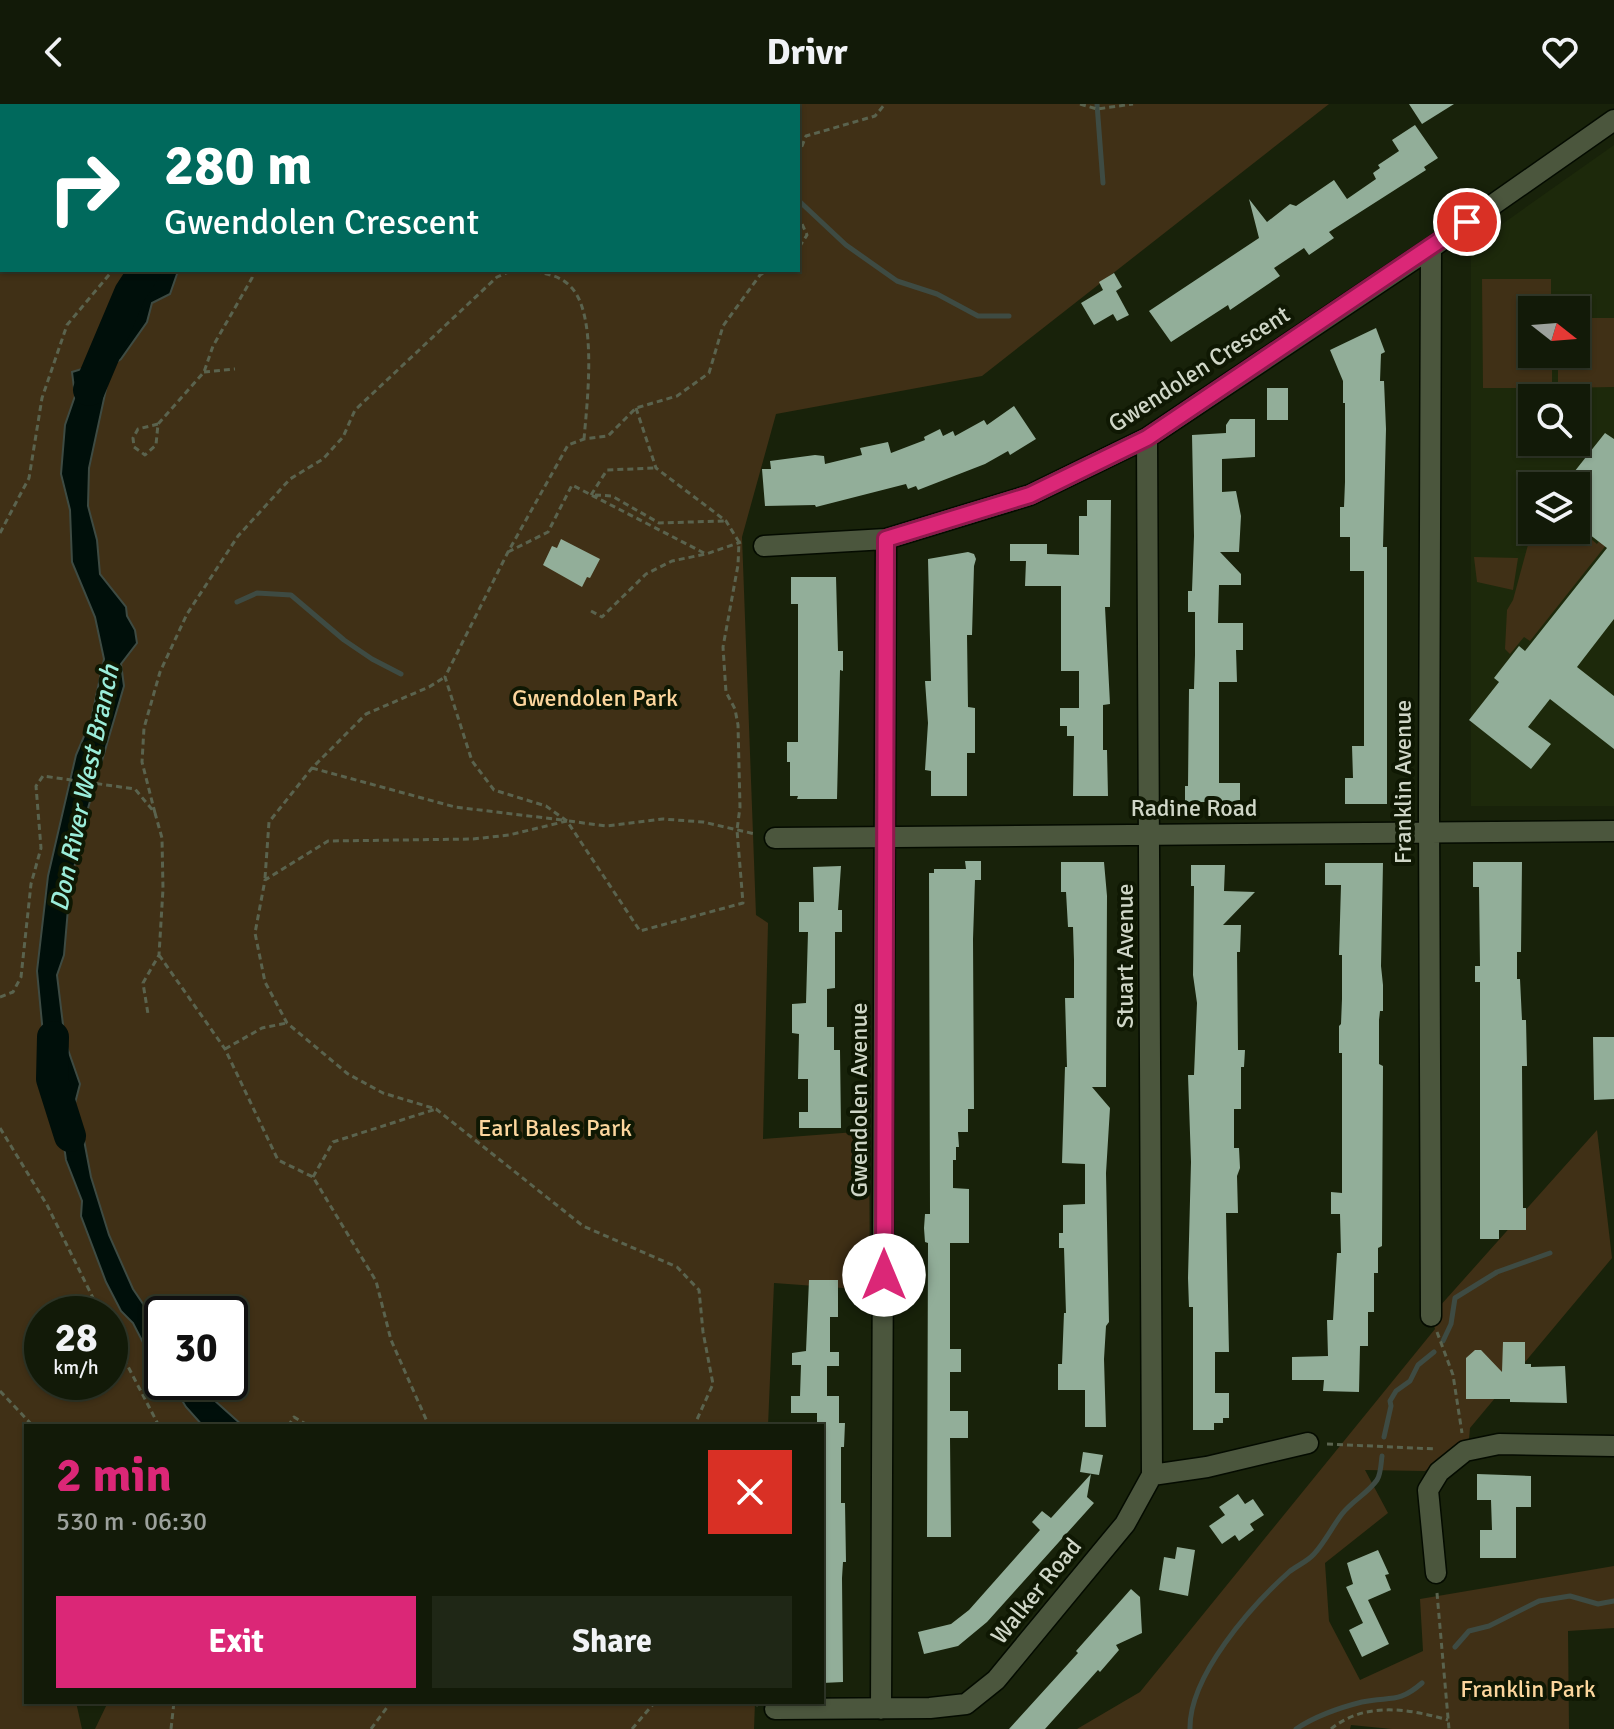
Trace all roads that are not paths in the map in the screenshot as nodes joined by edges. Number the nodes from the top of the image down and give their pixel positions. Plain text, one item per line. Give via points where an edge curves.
1 (1614, 120) edge
2 (1431, 248) junction
3 (1147, 438) junction
4 (886, 539) junction
5 (764, 546) road end
6 (1614, 831) edge
7 (1150, 833) junction
8 (1429, 834) junction
9 (887, 835) junction
10 (775, 838) road end
11 (1431, 1316) road end
12 (1308, 1443) road end
13 (1614, 1446) edge
14 (1152, 1475) junction
15 (1436, 1573) road end
16 (775, 1709) dead end
17 (881, 1709) junction

1 - 2 street, Gwendolen Crescent
2 - 3 street, Gwendolen Crescent
2 - 8 street, Franklin Avenue
3 - 4 street, Gwendolen Crescent via 1030,495
3 - 7 street, Stuart Avenue
4 - 5 street, Gwendolen Crescent
4 - 9 street, Gwendolen Avenue
6 - 8 street, Radine Road
7 - 8 street, Radine Road
7 - 9 street, Radine Road
7 - 14 street, Stuart Avenue
8 - 11 street, Franklin Avenue
9 - 10 street, Radine Road
9 - 17 street, Gwendolen Avenue
12 - 14 street
13 - 15 street via 1499,1444 1465,1451 1439,1472 1428,1490
14 - 17 street, Walker Road via 1125,1524 996,1680 966,1704
16 - 17 street, Walker Road

